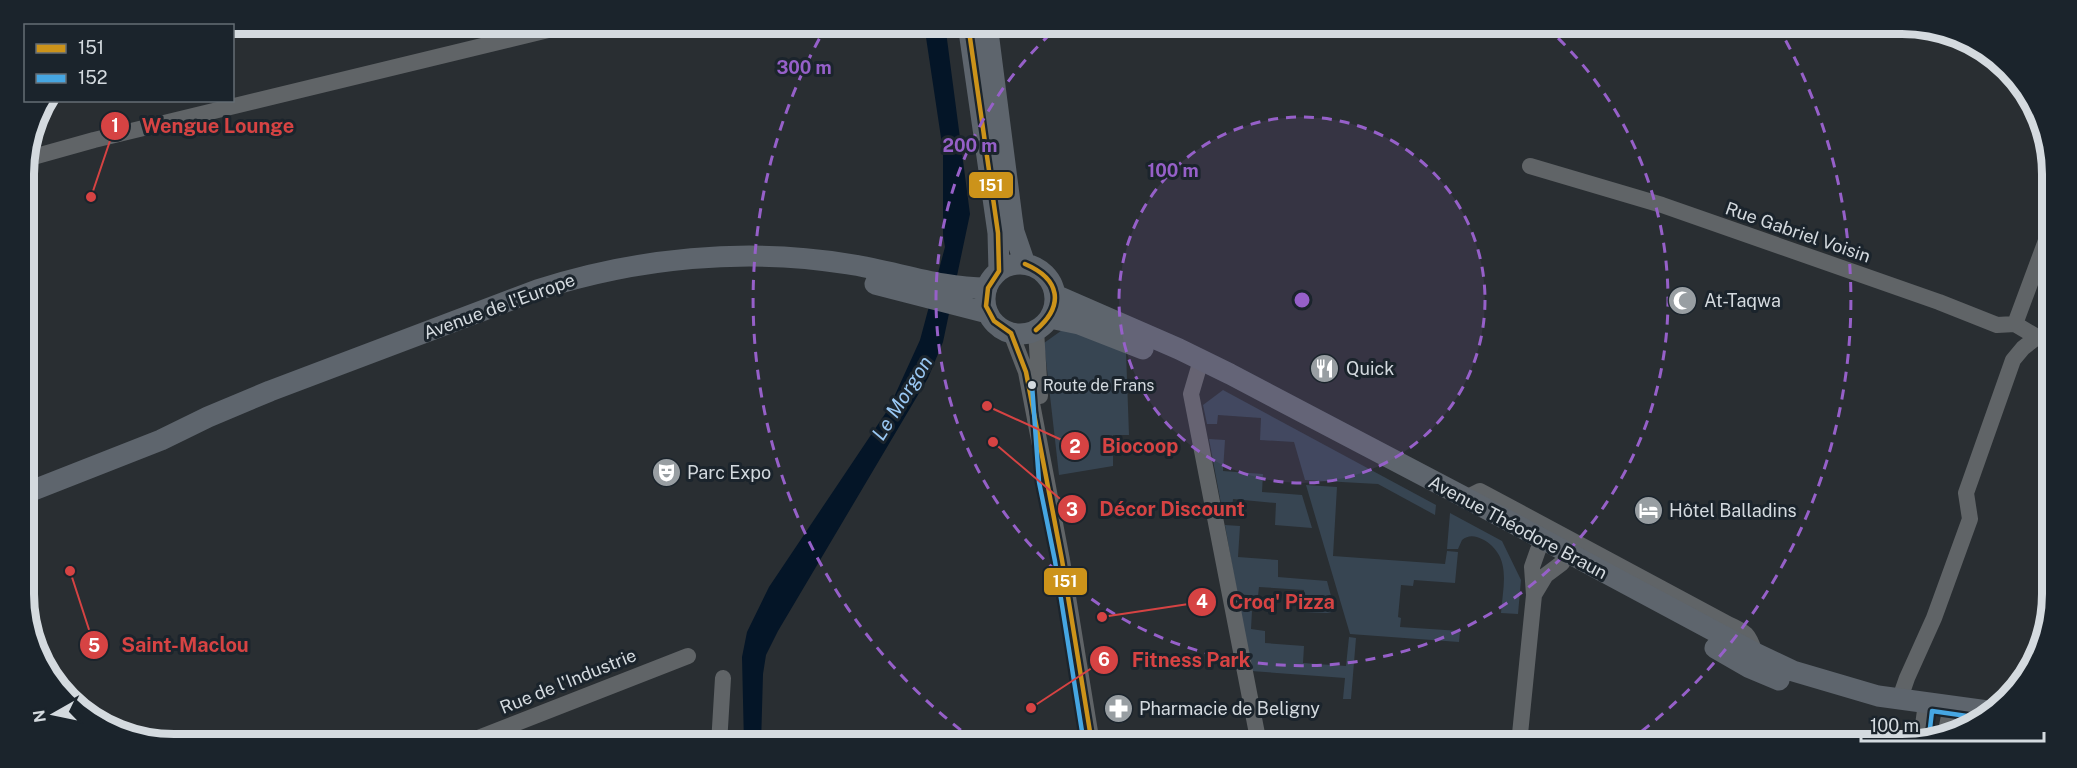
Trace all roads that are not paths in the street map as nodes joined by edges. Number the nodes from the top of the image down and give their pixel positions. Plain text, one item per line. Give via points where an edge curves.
1 (528, 35) edge
2 (969, 35) edge
3 (988, 35) edge
4 (36, 156) edge
5 (1530, 166) dead end
6 (2042, 251) edge
7 (1025, 264) junction
8 (999, 271) junction
9 (987, 288) junction
10 (961, 296) junction
11 (1055, 296) junction
12 (988, 313) junction
13 (1043, 324) junction
14 (2015, 324) junction
15 (1011, 333) junction
16 (2042, 338) edge
17 (2042, 339) edge
18 (1199, 365) junction
19 (208, 417) junction
20 (34, 478) edge
21 (1046, 481) junction
22 (34, 490) edge
23 (1546, 540) junction
24 (1562, 563) junction
25 (1534, 596) junction
26 (688, 656) dead end
27 (723, 678) dead end
28 (1900, 698) junction
29 (1925, 709) junction
30 (1969, 717) edge
31 (1953, 720) edge
32 (1922, 732) edge
33 (1090, 733) edge
34 (1256, 733) edge
35 (1520, 733) edge
36 (489, 734) edge
37 (720, 734) edge

1 - 4 street
2 - 8 main road via 998,233
3 - 7 main road via 1013,225
5 - 14 street, Rue Gabriel Voisin via 1662,205 1997,324
6 - 14 street
7 - 8 main road
7 - 11 main road via 1046,274
8 - 9 main road
9 - 10 main road, Avenue de l'Europe
9 - 12 main road
10 - 12 main road, Avenue de l'Europe
10 - 19 main road, Avenue de l'Europe via 849,276 804,259 691,258 638,265 580,276 527,294
11 - 13 main road via 1053,311
11 - 18 main road, Avenue Théodore Braun
12 - 15 main road via 997,325
13 - 15 main road via 1024,334
13 - 18 main road, Avenue Théodore Braun via 1079,324
13 - 21 street
14 - 16 street, Rue Gabriel Voisin
15 - 21 street via 1026,372
17 - 28 street via 2023,348 2013,360 1966,493 1970,519
18 - 23 main road, Avenue Théodore Braun
18 - 23 main road, Avenue Théodore Braun
18 - 34 street via 1191,394
19 - 20 main road, Avenue de l'Europe via 157,431
19 - 22 main road, Avenue de l'Europe via 161,440
21 - 33 street
23 - 24 main road, Avenue Théodore Braun
23 - 25 street via 1532,567
23 - 28 main road, Avenue Théodore Braun via 1793,671 1878,696
24 - 25 street via 1546,575
24 - 29 main road, Avenue Théodore Braun via 1748,667 1794,686 1835,699
25 - 35 street
26 - 36 street, Rue de l'Industrie
27 - 37 street
28 - 29 main road, Avenue Théodore Braun
29 - 31 main road, Avenue Théodore Braun
29 - 32 street
30 - 31 main road, Avenue Théodore Braun

